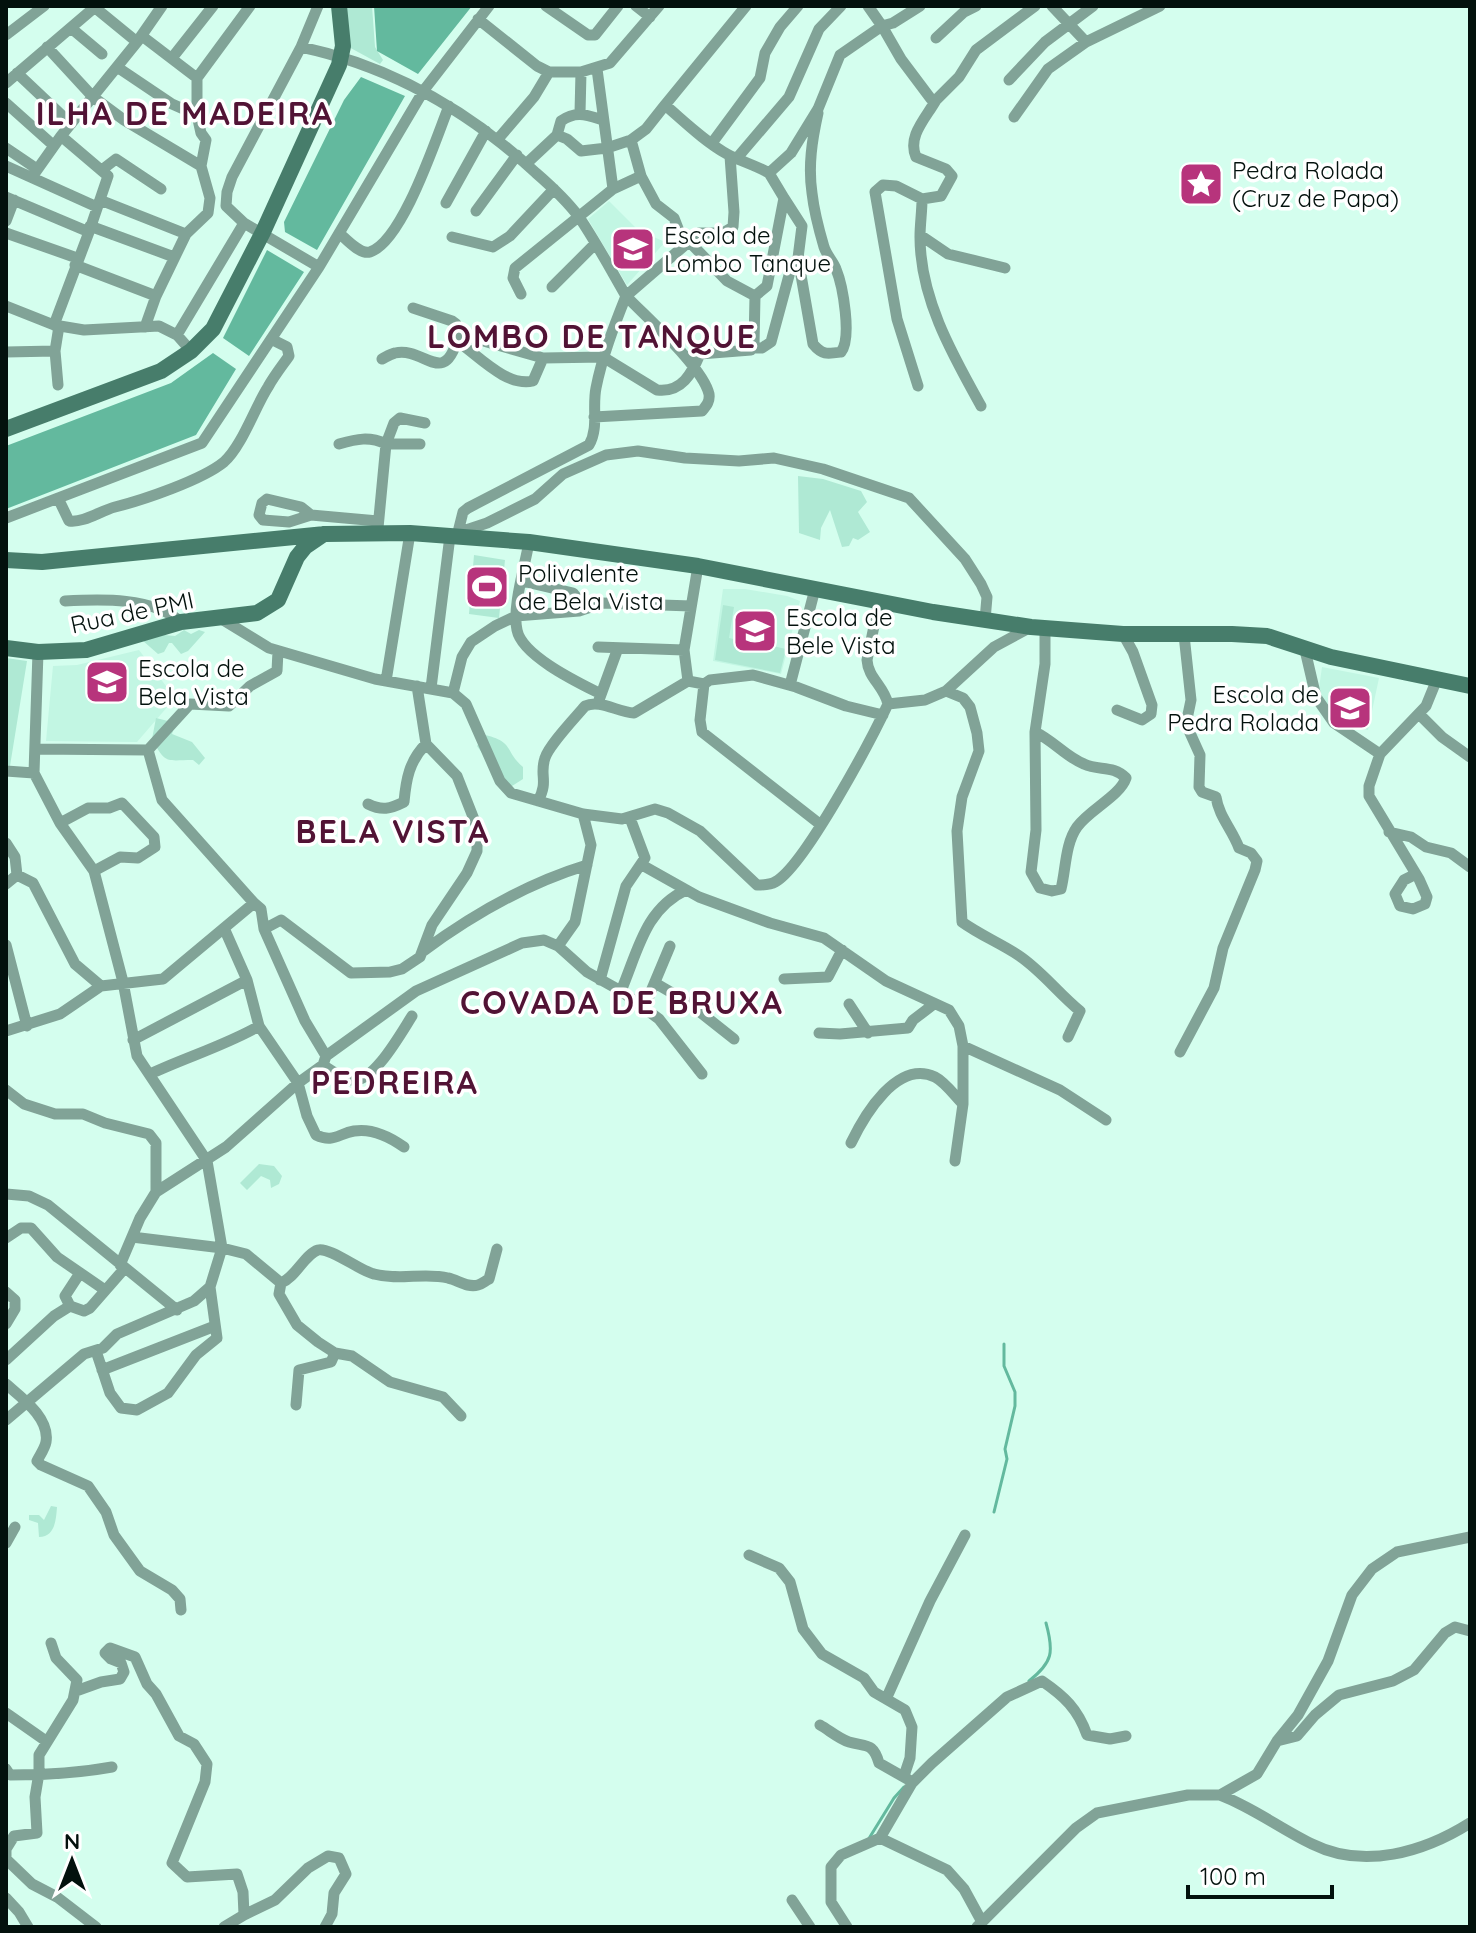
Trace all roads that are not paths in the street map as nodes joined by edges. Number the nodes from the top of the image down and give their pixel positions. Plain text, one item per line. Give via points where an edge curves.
1 (44, 6) edge
2 (162, 6) edge
3 (213, 6) edge
4 (250, 6) edge
5 (318, 6) edge
6 (339, 6) edge
7 (489, 6) edge
8 (546, 6) edge
9 (618, 6) edge
10 (636, 6) edge
11 (659, 6) edge
12 (746, 6) edge
13 (798, 6) edge
14 (841, 6) edge
15 (920, 6) edge
16 (976, 6) edge
17 (1052, 6) edge
18 (1093, 6) edge
19 (1160, 6) edge
20 (94, 7) edge
21 (870, 7) edge
22 (1028, 8) edge
23 (650, 17) junction
24 (478, 19) junction
25 (1067, 24) junction
26 (882, 26) junction
27 (71, 28) junction
28 (6, 35) edge
29 (936, 38) dead end
30 (140, 39) junction
31 (1086, 42) junction
32 (47, 47) junction
33 (301, 47) junction
34 (102, 54) dead end
35 (342, 56) junction
36 (172, 58) junction
37 (117, 67) junction
38 (597, 69) junction
39 (549, 72) junction
40 (581, 72) junction
41 (17, 73) junction
42 (197, 78) junction
43 (1009, 80) dead end
44 (6, 83) edge
45 (424, 90) junction
46 (93, 97) junction
47 (936, 100) junction
48 (6, 103) edge
49 (665, 105) junction
50 (449, 106) junction
51 (818, 109) junction
52 (580, 113) junction
53 (197, 115) junction
54 (1014, 117) dead end
55 (603, 120) junction
56 (71, 124) junction
57 (486, 131) junction
58 (557, 135) junction
59 (498, 139) junction
60 (57, 140) junction
61 (631, 140) junction
62 (712, 143) junction
63 (6, 148) edge
64 (607, 148) junction
65 (734, 157) junction
66 (522, 159) junction
67 (6, 166) edge
68 (201, 166) junction
69 (103, 169) junction
70 (34, 173) junction
71 (769, 173) junction
72 (641, 176) junction
73 (161, 189) dead end
74 (554, 189) junction
75 (613, 189) junction
76 (784, 198) junction
77 (10, 199) edge
78 (922, 199) junction
79 (446, 203) dead end
80 (98, 204) junction
81 (476, 211) dead end
82 (578, 216) junction
83 (6, 221) edge
84 (244, 223) junction
85 (90, 229) junction
86 (263, 232) junction
87 (6, 233) edge
88 (339, 233) junction
89 (186, 234) junction
90 (920, 235) junction
91 (452, 237) dead end
92 (688, 240) junction
93 (595, 244) junction
94 (174, 257) junction
95 (798, 258) junction
96 (76, 261) junction
97 (319, 267) junction
98 (1005, 268) dead end
99 (552, 287) dead end
100 (521, 294) dead end
101 (156, 296) junction
102 (626, 296) junction
103 (755, 296) junction
104 (6, 306) edge
105 (413, 308) dead end
106 (56, 325) junction
107 (145, 327) junction
108 (177, 335) junction
109 (458, 338) junction
110 (271, 339) junction
111 (752, 348) junction
112 (55, 351) junction
113 (191, 351) junction
114 (6, 352) edge
115 (603, 357) junction
116 (543, 358) junction
117 (382, 359) dead end
118 (696, 368) junction
119 (58, 385) dead end
120 (918, 386) dead end
121 (981, 406) dead end
122 (594, 417) junction
123 (425, 423) dead end
124 (6, 429) edge
125 (339, 444) dead end
126 (386, 444) junction
127 (420, 444) dead end
128 (58, 498) junction
129 (311, 515) dead end
130 (6, 518) edge
131 (378, 527) junction
132 (410, 533) junction
133 (325, 534) junction
134 (455, 535) junction
135 (266, 538) junction
136 (529, 542) junction
137 (6, 560) edge
138 (698, 566) junction
139 (290, 568) junction
140 (522, 581) junction
141 (815, 589) junction
142 (65, 601) dead end
143 (879, 602) junction
144 (691, 606) junction
145 (579, 611) junction
146 (516, 616) junction
147 (220, 618) junction
148 (985, 620) junction
149 (181, 622) junction
150 (1038, 628) junction
151 (1123, 634) junction
152 (1184, 635) junction
153 (598, 647) dead end
154 (6, 648) edge
155 (618, 648) junction
156 (684, 650) junction
157 (1305, 650) junction
158 (278, 651) junction
159 (38, 652) junction
160 (1437, 679) junction
161 (386, 681) junction
162 (688, 681) junction
163 (704, 684) junction
164 (790, 685) junction
165 (417, 686) junction
166 (1470, 686) edge
167 (431, 688) junction
168 (946, 691) junction
169 (453, 693) junction
170 (600, 699) junction
171 (885, 709) junction
172 (1117, 710) dead end
173 (1419, 714) junction
174 (1035, 732) junction
175 (426, 744) junction
176 (35, 749) junction
177 (148, 750) junction
178 (1380, 754) junction
179 (1470, 757) edge
180 (6, 771) edge
181 (34, 773) junction
182 (538, 801) junction
183 (368, 804) dead end
184 (583, 814) junction
185 (630, 818) junction
186 (60, 823) junction
187 (821, 825) junction
188 (1389, 832) junction
189 (6, 843) edge
190 (587, 865) junction
191 (642, 865) junction
192 (1470, 867) edge
193 (94, 871) junction
194 (1416, 874) dead end
195 (17, 875) junction
196 (6, 884) edge
197 (686, 890) junction
198 (258, 906) junction
199 (281, 920) junction
200 (224, 928) junction
201 (264, 929) junction
202 (6, 945) edge
203 (558, 946) junction
204 (670, 946) dead end
205 (842, 950) junction
206 (421, 952) junction
207 (784, 979) dead end
208 (247, 980) junction
209 (600, 980) junction
210 (123, 982) junction
211 (655, 983) junction
212 (101, 986) junction
213 (621, 991) junction
214 (849, 1004) dead end
215 (934, 1004) junction
216 (644, 1008) junction
217 (412, 1016) dead end
218 (27, 1026) junction
219 (259, 1026) junction
220 (6, 1031) edge
221 (819, 1033) dead end
222 (868, 1033) junction
223 (1068, 1037) dead end
224 (734, 1039) dead end
225 (133, 1040) junction
226 (963, 1046) junction
227 (1180, 1052) dead end
228 (324, 1060) junction
229 (150, 1074) junction
230 (702, 1074) dead end
231 (298, 1083) junction
232 (6, 1090) edge
233 (963, 1104) junction
234 (1106, 1120) dead end
235 (851, 1143) dead end
236 (404, 1147) dead end
237 (207, 1161) junction
238 (955, 1161) dead end
239 (156, 1192) junction
240 (6, 1194) edge
241 (8, 1233) edge
242 (132, 1237) junction
243 (222, 1248) junction
244 (497, 1249) dead end
245 (123, 1266) junction
246 (80, 1273) junction
247 (281, 1283) junction
248 (210, 1287) junction
249 (105, 1290) junction
250 (6, 1292) edge
251 (70, 1306) junction
252 (177, 1310) junction
253 (6, 1324) edge
254 (215, 1326) junction
255 (96, 1351) junction
256 (335, 1353) junction
257 (6, 1360) edge
258 (102, 1370) junction
259 (6, 1384) edge
260 (27, 1403) junction
261 (296, 1405) dead end
262 (461, 1416) dead end
263 (6, 1420) edge
264 (15, 1527) dead end
265 (965, 1535) dead end
266 (1470, 1537) edge
267 (6, 1543) edge
268 (749, 1555) dead end
269 (181, 1610) dead end
270 (1470, 1631) edge
271 (51, 1643) dead end
272 (76, 1691) junction
273 (887, 1697) junction
274 (6, 1713) edge
275 (820, 1725) dead end
276 (1126, 1736) dead end
277 (46, 1741) junction
278 (1277, 1741) junction
279 (112, 1767) dead end
280 (6, 1769) edge
281 (39, 1773) junction
282 (908, 1780) junction
283 (1220, 1795) junction
284 (1470, 1823) edge
285 (880, 1838) junction
286 (6, 1860) edge
287 (6, 1898) edge
288 (792, 1900) dead end
289 (244, 1915) junction
290 (980, 1925) edge
291 (28, 1927) edge
292 (96, 1927) edge
293 (224, 1927) edge
294 (325, 1927) edge
295 (810, 1927) edge
296 (847, 1927) edge

1 - 28 street
2 - 30 street
3 - 36 street
4 - 42 street
5 - 33 street
6 - 35 main road
7 - 24 street
8 - 9 street via 588,35 595,35
10 - 23 street
11 - 23 street
12 - 49 street
13 - 62 street via 765,53 760,78
14 - 65 street via 819,29 789,97
15 - 26 street
16 - 29 street
17 - 25 street
18 - 25 street
19 - 31 street
20 - 27 street
20 - 30 street
21 - 26 street
22 - 47 street via 976,50
23 - 38 street via 621,54
24 - 39 street
24 - 45 street
25 - 31 street
25 - 43 street
26 - 47 street via 901,59
26 - 51 street via 840,55
27 - 32 street
27 - 34 street
30 - 36 street
30 - 37 street
31 - 54 street via 1048,69
32 - 41 street
32 - 46 street
33 - 35 street
33 - 84 street via 227,192 226,206
35 - 45 street
35 - 86 main road
36 - 42 street
37 - 46 street
37 - 53 street
38 - 40 street
38 - 55 street
39 - 40 street
39 - 59 street
40 - 52 street
41 - 44 street
41 - 56 street
42 - 53 street
45 - 50 street
45 - 88 street
46 - 56 street
46 - 68 street
47 - 78 street via 912,147 916,157 952,176 941,196
48 - 60 street
49 - 61 street
49 - 62 street
50 - 57 street
50 - 88 street via 405,213 381,243 362,252
51 - 71 street via 791,153
51 - 95 street via 810,149 811,191 846,317 847,341 841,352 826,355 813,344
52 - 55 street
52 - 58 street via 561,121
53 - 68 street via 206,140
55 - 64 street
56 - 60 street
57 - 59 street
57 - 79 street
58 - 64 street via 581,151
58 - 66 street
59 - 66 street
60 - 69 street
60 - 70 street
61 - 64 street
61 - 72 street
62 - 65 street
63 - 70 street
64 - 75 street
65 - 71 street
65 - 92 street via 733,227
66 - 74 street
66 - 81 street
67 - 70 street
68 - 89 street via 210,198 208,213
69 - 73 street via 116,159
69 - 80 street via 108,181
70 - 80 street
71 - 76 street
72 - 75 street
72 - 92 street via 656,204 674,218
74 - 82 street
74 - 91 street via 493,247
75 - 82 street
76 - 95 street via 802,226
76 - 103 street via 767,286
77 - 83 street
77 - 85 street
78 - 90 street
78 - 120 street via 896,186 883,185 875,192 897,319
80 - 85 street
80 - 89 street
82 - 93 street
82 - 100 street via 515,268 513,278
84 - 86 street
84 - 108 street
85 - 94 street
85 - 96 street
86 - 97 street
86 - 113 main road via 213,329
87 - 96 street
88 - 97 street
89 - 94 street
90 - 98 street via 948,254
90 - 121 street via 931,300 948,346
92 - 102 street
92 - 103 street via 727,281
93 - 99 street
93 - 102 street
94 - 101 street
95 - 111 street via 771,342
96 - 101 street
96 - 106 street
97 - 110 street
101 - 107 street
102 - 115 street
102 - 118 street
103 - 111 street
104 - 106 street
105 - 109 street via 452,321
106 - 107 street via 84,330
106 - 112 street
107 - 108 street via 167,328
108 - 113 street
109 - 116 street
109 - 116 street via 505,377 523,383 533,381
109 - 117 street via 445,363 403,353
110 - 128 street via 202,443
110 - 128 street via 287,347 289,356 225,461 142,500 79,521 69,521
111 - 118 street via 700,354
112 - 114 street
112 - 119 street
113 - 124 main road via 161,371
115 - 116 street
115 - 118 street via 657,390 676,387
115 - 122 street
118 - 122 street via 709,392 702,411
122 - 134 street via 589,445 468,508
123 - 126 street via 400,418
125 - 126 street via 372,438
126 - 127 street
126 - 131 street
128 - 130 street
129 - 131 street
131 - 132 main road
131 - 133 main road
132 - 134 main road
132 - 161 street
133 - 135 main road
133 - 139 main road, Rua de PMI via 305,547
134 - 136 main road
134 - 148 street via 535,499 563,474 606,455 638,451 739,461 774,458 909,498 981,584 987,597
134 - 167 street
135 - 137 main road via 42,562
135 - 139 main road
136 - 138 main road
136 - 140 street
138 - 141 main road
138 - 144 street
139 - 147 main road, Rua de PMI via 278,600 257,613
140 - 145 street via 573,593
140 - 146 street
141 - 143 main road
141 - 164 street
142 - 149 street via 143,605 172,613
143 - 148 main road
143 - 171 street via 867,669 885,693
144 - 145 street via 603,603
144 - 156 street
145 - 146 street
146 - 169 street via 471,642
146 - 170 street via 525,646
147 - 149 main road, Rua de PMI
147 - 158 street
148 - 150 main road
149 - 159 main road, Rua de PMI via 86,650
150 - 151 main road
150 - 168 street via 994,647
150 - 174 street via 1045,664
151 - 152 main road
151 - 172 street via 1152,705 1151,714 1142,720
152 - 157 main road via 1251,634
152 - 227 street via 1191,700 1186,724 1200,755 1199,787 1216,797 1239,848 1257,861 1223,948 1214,988
153 - 155 street
154 - 159 main road, Rua de PMI
155 - 156 street
155 - 170 street
156 - 162 street
157 - 160 main road
157 - 178 street via 1316,697 1334,723
158 - 161 street
158 - 177 street via 277,671 229,706 190,704
159 - 176 street
160 - 166 main road
160 - 173 street
161 - 165 street
162 - 163 street
162 - 170 street via 634,713
163 - 164 street via 742,675
163 - 187 street via 702,732
164 - 171 street via 846,706
165 - 167 street
165 - 175 street
167 - 169 street
168 - 171 street
168 - 223 street via 970,707 979,751 962,797 957,831 962,922 1018,955 1080,1011
169 - 182 street via 466,704 505,788
170 - 182 street via 585,706 547,753 546,787
171 - 187 street
173 - 178 street
173 - 179 street
174 - 174 street via 1081,763 1114,769 1126,778 1075,829 1061,889 1052,891 1040,888 1031,872
175 - 183 street via 409,771 404,802 388,809
175 - 206 street via 457,776 478,838 467,873 432,925
176 - 177 street
176 - 181 street
177 - 198 street via 162,800
178 - 188 street via 1369,796
180 - 181 street
181 - 186 street
182 - 184 street
184 - 185 street
184 - 190 street via 591,845
185 - 187 street via 655,809 668,813 700,831 757,885 774,883 793,868
185 - 191 street via 645,858
186 - 193 street
186 - 193 street via 88,808 122,803 156,841 138,858 120,857
188 - 192 street via 1451,853
188 - 194 street
189 - 195 street
190 - 203 street via 575,922
190 - 206 street via 471,917
191 - 197 street
191 - 209 street via 626,886
193 - 210 street
195 - 196 street
195 - 212 street via 33,883 75,964
197 - 205 street via 824,938
197 - 213 street via 660,905 651,918
198 - 199 street
198 - 200 street
198 - 201 street
199 - 201 street
199 - 206 street via 351,973 402,969
200 - 208 street
200 - 210 street via 163,979
201 - 228 street
202 - 218 street
203 - 209 street
203 - 228 street via 544,940 522,943 441,980 405,999
204 - 211 street
205 - 207 street via 828,977
205 - 215 street via 886,981
208 - 219 street
208 - 225 street
209 - 213 street
210 - 212 street
210 - 225 street
211 - 216 street
211 - 224 street
212 - 218 street via 60,1014
213 - 216 street
214 - 222 street
215 - 222 street via 908,1028
215 - 226 street via 949,1010
216 - 230 street via 659,1019
217 - 228 street via 368,1076 355,1081 336,1074
218 - 220 street
219 - 229 street
219 - 231 street
221 - 222 street
225 - 229 street
226 - 233 street
226 - 234 street via 1060,1090
228 - 231 street
229 - 237 street
231 - 236 street via 316,1135 333,1140 353,1131 369,1132
231 - 237 street
232 - 239 street via 24,1104 55,1114 83,1114 149,1134 156,1143
233 - 235 street via 935,1078 917,1074 882,1094
233 - 238 street
237 - 239 street
237 - 243 street
239 - 242 street
240 - 245 street via 48,1205
241 - 246 street via 31,1228
242 - 243 street
242 - 245 street
243 - 247 street via 246,1254
243 - 248 street
244 - 247 street via 489,1279 478,1285 446,1277 373,1274 325,1250 313,1253
245 - 249 street
245 - 252 street
246 - 249 street
246 - 251 street via 65,1296
247 - 256 street via 279,1294 297,1325
248 - 252 street
248 - 254 street
249 - 251 street via 84,1311
250 - 253 street via 15,1300 15,1309
251 - 257 street
252 - 255 street via 117,1334
254 - 258 street
254 - 258 street via 217,1338 196,1355 174,1388 137,1410 121,1408
255 - 258 street
255 - 260 street via 84,1354
256 - 261 street via 331,1362 299,1370
256 - 262 street via 352,1356 390,1382 443,1397
259 - 260 street
260 - 263 street
260 - 269 street via 43,1422 46,1442 37,1461 88,1486 140,1571 172,1590
264 - 267 street
265 - 273 street
266 - 278 street via 1397,1552 1372,1569 1352,1595 1328,1661
268 - 273 street via 779,1568 790,1582 803,1629 822,1654
270 - 278 street via 1455,1627 1414,1670 1339,1695 1297,1736
271 - 272 street via 56,1658 77,1680
272 - 277 street
272 - 289 street via 120,1679 121,1663 105,1653 110,1648 135,1657 179,1736 194,1744 207,1764 205,1782 172,1863 187,1877 237,1874
273 - 282 street via 905,1710 912,1727
274 - 277 street
275 - 282 street via 849,1742 863,1743 876,1752 879,1763
276 - 282 street via 1087,1735 1079,1713 1042,1681 1007,1697
277 - 281 street
278 - 283 street via 1257,1774
279 - 281 street
280 - 281 street via 10,1775
281 - 286 street via 37,1833 14,1836
282 - 285 street
283 - 284 street via 1315,1846 1347,1857 1394,1855 1444,1840
283 - 290 street via 1188,1795 1097,1813
285 - 290 street via 947,1870 964,1889
285 - 296 street via 841,1855 831,1867 831,1902
286 - 292 street
287 - 291 street
288 - 295 street
289 - 293 street
289 - 294 street via 275,1900 328,1856 339,1858 346,1874 334,1893

